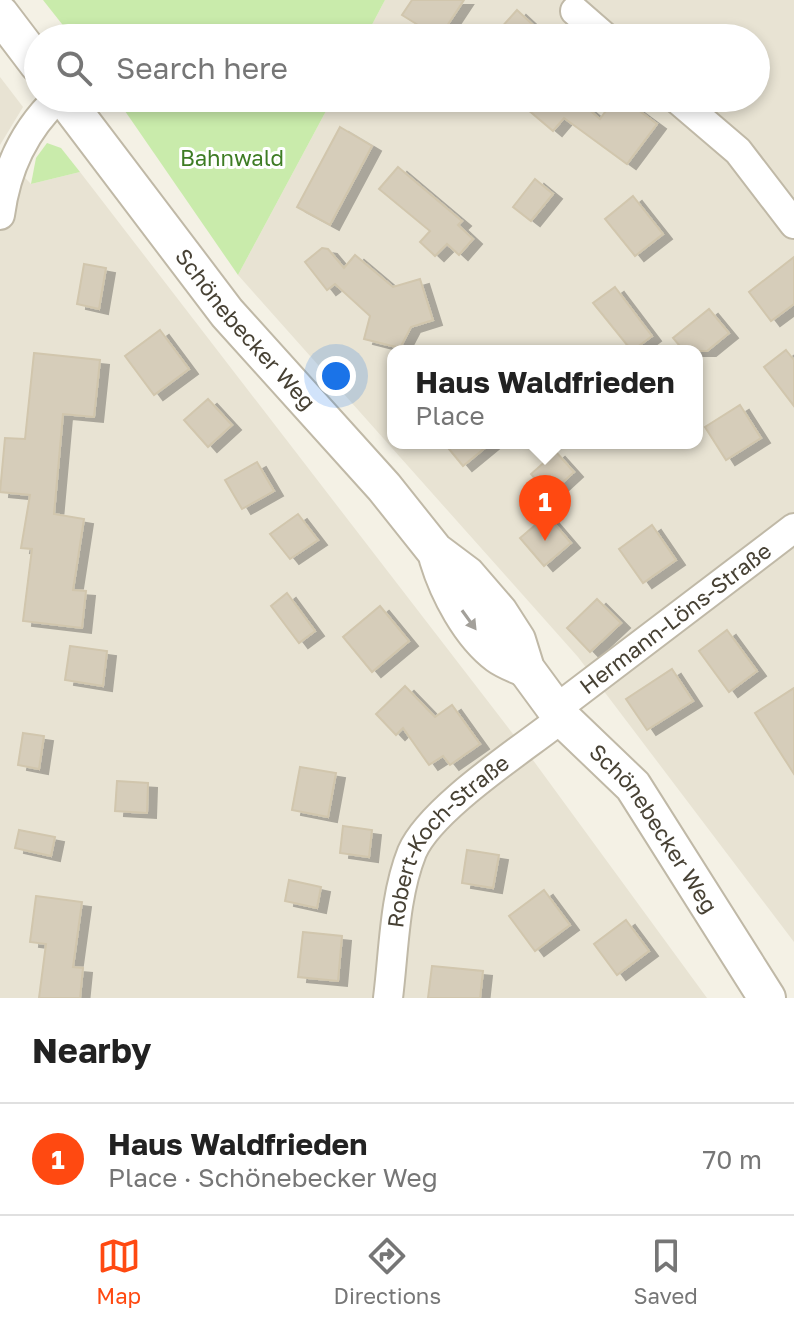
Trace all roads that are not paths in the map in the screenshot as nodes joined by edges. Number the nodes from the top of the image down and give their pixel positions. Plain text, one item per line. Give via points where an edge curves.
1 (575, 11) dead end
2 (0, 14) edge
3 (590, 24) edge
4 (24, 46) edge
5 (46, 112) edge
6 (72, 112) edge
7 (692, 112) edge
8 (0, 215) edge
9 (794, 224) edge
10 (794, 528) edge
11 (559, 713) junction
12 (388, 998) edge
13 (767, 998) edge

1 - 3 street
2 - 4 street
5 - 8 street via 15,156
6 - 11 street, Schönebecker Weg via 227,313 435,551 445,582 467,619 498,655 526,669
7 - 9 street via 738,151
10 - 11 street, Hermann-Löns-Straße
11 - 12 street, Robert-Koch-Straße via 431,822 413,851 402,887
11 - 13 street, Schönebecker Weg via 633,786

